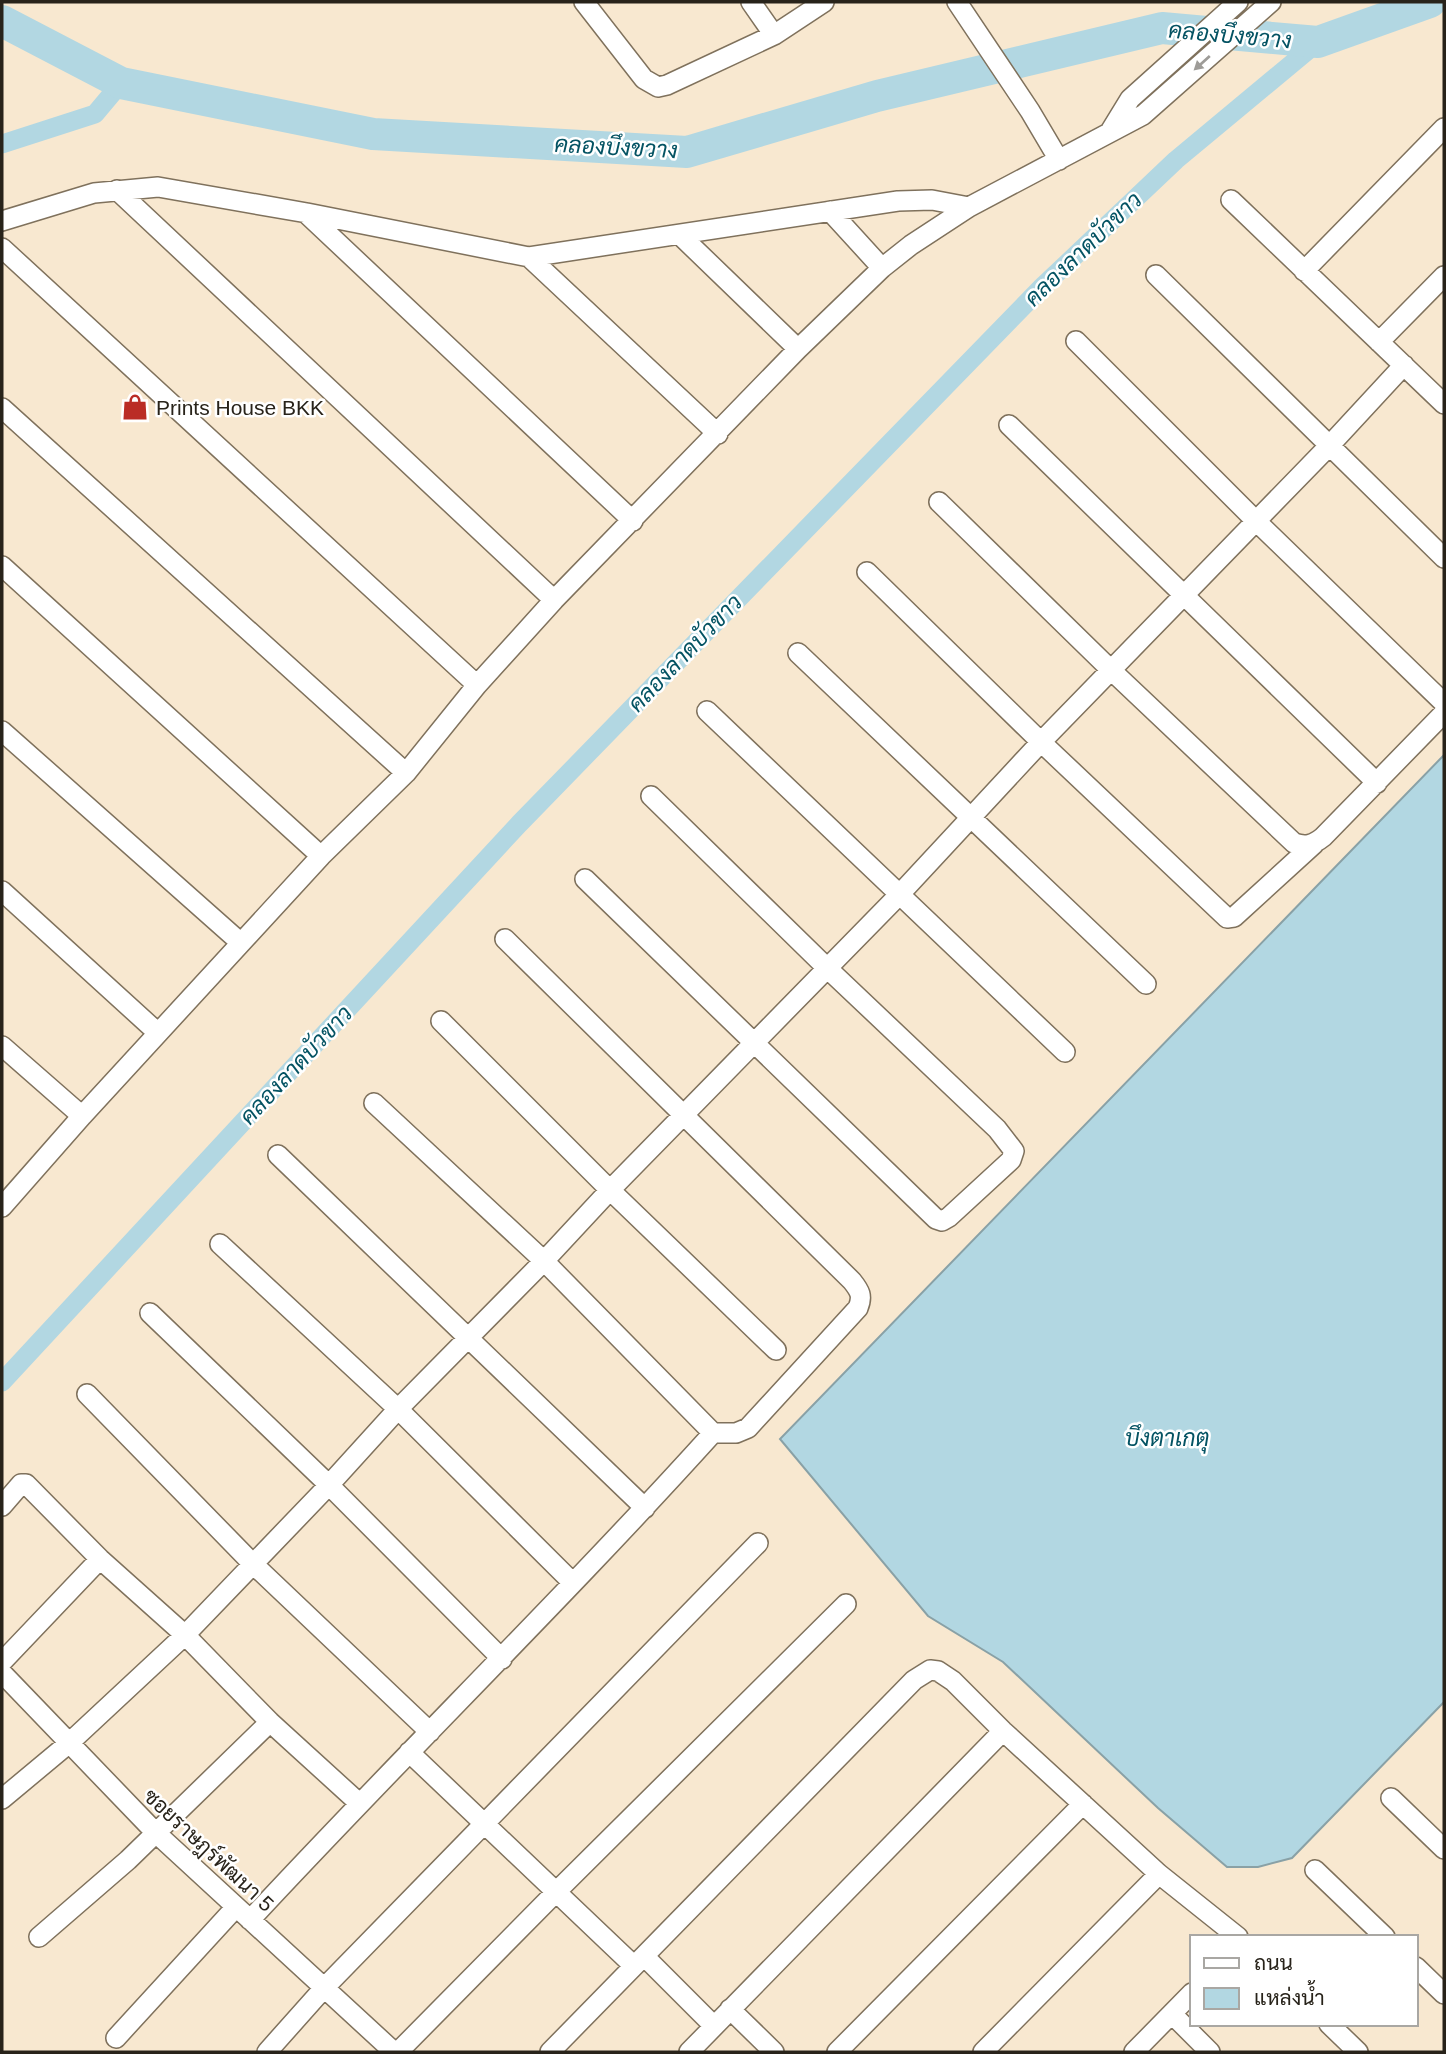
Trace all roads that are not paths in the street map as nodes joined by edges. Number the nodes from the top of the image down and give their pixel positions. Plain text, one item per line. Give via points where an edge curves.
1 (584, 2) edge
2 (751, 2) edge
3 (824, 2) edge
4 (957, 2) edge
5 (1238, 2) edge
6 (1271, 2) edge
7 (775, 35) junction
8 (1444, 128) edge
9 (1110, 131) junction
10 (1059, 160) junction
11 (117, 190) junction
12 (1231, 200) dead end
13 (969, 207) junction
14 (830, 211) junction
15 (307, 213) junction
16 (2, 221) edge
17 (680, 235) junction
18 (2, 248) edge
19 (530, 257) junction
20 (882, 268) junction
21 (1304, 271) junction
22 (1156, 275) dead end
23 (1444, 276) edge
24 (1076, 341) dead end
25 (1379, 342) junction
26 (798, 349) junction
27 (1404, 365) junction
28 (1444, 404) edge
29 (2, 408) edge
30 (1009, 425) dead end
31 (718, 434) junction
32 (1330, 445) junction
33 (939, 502) dead end
34 (1255, 520) junction
35 (633, 521) junction
36 (1444, 558) edge
37 (2, 566) edge
38 (867, 572) dead end
39 (1182, 595) junction
40 (554, 600) junction
41 (798, 653) dead end
42 (1111, 670) junction
43 (477, 685) junction
44 (1444, 703) edge
45 (707, 710) dead end
46 (1444, 713) edge
47 (2, 731) edge
48 (1041, 742) junction
49 (406, 773) junction
50 (1377, 783) junction
51 (651, 796) dead end
52 (971, 818) junction
53 (1314, 844) junction
54 (321, 856) junction
55 (585, 879) dead end
56 (2, 891) edge
57 (900, 895) junction
58 (505, 939) dead end
59 (241, 943) junction
60 (827, 968) junction
61 (1146, 984) dead end
62 (441, 1021) dead end
63 (158, 1033) junction
64 (755, 1042) junction
65 (2, 1046) edge
66 (1065, 1052) dead end
67 (374, 1102) dead end
68 (82, 1116) junction
69 (682, 1116) junction
70 (278, 1155) dead end
71 (610, 1189) junction
72 (2, 1207) edge
73 (220, 1244) dead end
74 (544, 1261) junction
75 (150, 1313) dead end
76 (467, 1338) junction
77 (776, 1350) dead end
78 (87, 1394) dead end
79 (398, 1409) junction
80 (713, 1433) junction
81 (329, 1485) junction
82 (2, 1506) edge
83 (645, 1508) junction
84 (758, 1543) dead end
85 (100, 1559) junction
86 (252, 1563) junction
87 (573, 1583) junction
88 (846, 1604) dead end
89 (185, 1635) junction
90 (502, 1659) junction
91 (2, 1662) edge
92 (2, 1673) edge
93 (270, 1722) junction
94 (1003, 1731) junction
95 (430, 1732) junction
96 (68, 1744) junction
97 (409, 1752) junction
98 (1391, 1798) dead end
99 (2, 1800) edge
100 (359, 1803) junction
101 (1083, 1804) junction
102 (484, 1824) junction
103 (156, 1833) junction
104 (1444, 1849) edge
105 (1315, 1870) dead end
106 (1159, 1874) junction
107 (555, 1893) junction
108 (243, 1913) junction
109 (1235, 1935) edge
110 (1383, 1935) edge
111 (39, 1937) dead end
112 (639, 1961) junction
113 (1418, 1969) edge
114 (324, 1987) junction
115 (1444, 1994) edge
116 (1190, 1995) edge
117 (730, 2010) junction
118 (1172, 2014) junction
119 (714, 2026) junction
120 (1331, 2026) edge
121 (116, 2038) dead end
122 (267, 2052) edge
123 (396, 2052) edge
124 (550, 2052) edge
125 (689, 2052) edge
126 (774, 2052) edge
127 (837, 2052) edge
128 (983, 2052) edge
129 (1134, 2052) edge
130 (1210, 2052) edge
131 (1358, 2052) edge

1 - 7 street via 644,79 658,87
2 - 7 street
3 - 7 street
4 - 10 street
5 - 9 street via 1130,99
6 -> 9 street via 1143,115
8 - 21 street
9 - 10 street
10 - 13 street
11 - 15 street via 158,187
11 - 16 street
11 - 40 street
12 - 21 street
13 - 14 street via 932,200
13 - 20 street
14 - 17 street
14 - 20 street
15 - 19 street
15 - 35 street
17 - 19 street
17 - 26 street
18 - 43 street
19 - 31 street
20 - 26 street
21 - 25 street
22 - 32 street
23 - 25 street
24 - 34 street
25 - 27 street
26 - 31 street
27 - 28 street
27 - 32 street
29 - 49 street
30 - 39 street
31 - 35 street
32 - 34 street
32 - 36 street
33 - 42 street
34 - 39 street
34 - 44 street
35 - 40 street
37 - 54 street
38 - 48 street
39 - 42 street
39 - 50 street
40 - 43 street
41 - 52 street
42 - 48 street
42 - 53 street via 1294,843
43 - 49 street
45 - 57 street
46 - 50 street
47 - 59 street
48 - 52 street
48 - 53 street via 1227,918 1234,917
49 - 54 street
50 - 53 street
51 - 60 street
52 - 57 street
52 - 61 street
54 - 59 street
55 - 64 street
56 - 63 street
57 - 60 street
57 - 66 street
58 - 69 street
59 - 63 street
60 - 64 street
60 - 64 street via 997,1129 1014,1152 1011,1160 948,1217 936,1219
62 - 71 street
63 - 68 street
64 - 69 street
65 - 68 street
67 - 74 street
68 - 72 street
69 - 71 street
69 - 80 street via 852,1281 862,1299 748,1427 736,1433
70 - 76 street
71 - 74 street
71 - 77 street
73 - 79 street
74 - 76 street
74 - 80 street
75 - 81 street
76 - 79 street
76 - 83 street
78 - 86 street
79 - 81 street
79 - 87 street
80 - 83 street
81 - 86 street
81 - 90 street
82 - 85 street via 26,1484
83 - 87 street
84 - 102 street
85 - 89 street
85 - 91 street
86 - 89 street
86 - 95 street
87 - 90 street
88 - 107 street
89 - 93 street
89 - 96 street
90 - 95 street
92 - 96 street, ซอยราษฎร์พัฒนา 5
93 - 100 street
93 - 103 street
94 - 101 street
94 - 112 street via 953,1681 938,1671 922,1674
94 - 117 street
95 - 97 street
96 - 99 street
96 - 103 street, ซอยราษฎร์พัฒนา 5
97 - 100 street
97 - 102 street
98 - 104 street
100 - 108 street
101 - 106 street
101 - 127 street
102 - 107 street
102 - 114 street
103 - 108 street, ซอยราษฎร์พัฒนา 5
103 - 111 street
105 - 110 street
106 - 109 street
106 - 128 street
107 - 112 street
107 - 123 street
108 - 114 street, ซอยราษฎร์พัฒนา 5
108 - 121 street
112 - 119 street
112 - 124 street
113 - 115 street
114 - 122 street
114 - 123 street, ซอยราษฎร์พัฒนา 5
116 - 118 street
117 - 119 street
117 - 126 street
118 - 129 street
118 - 130 street
119 - 125 street
120 - 131 street

